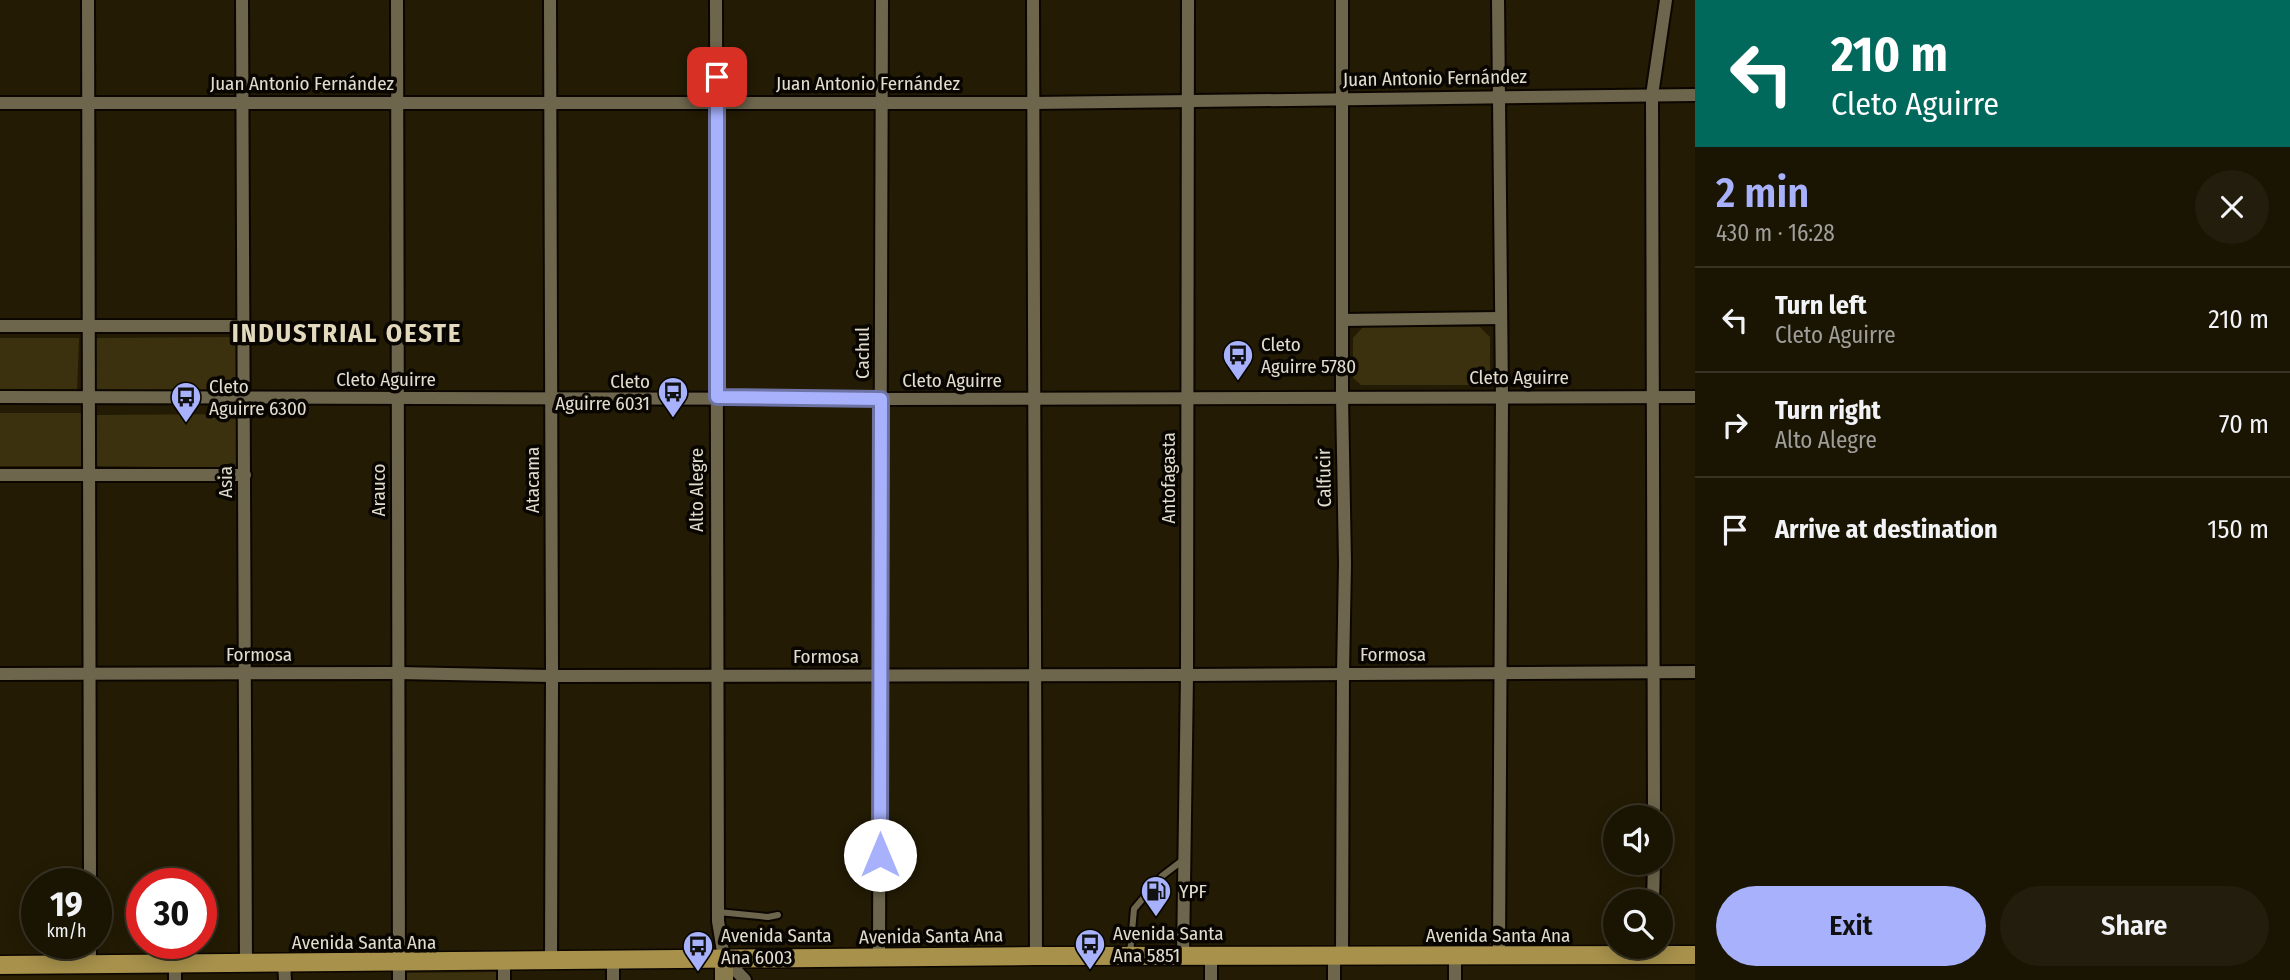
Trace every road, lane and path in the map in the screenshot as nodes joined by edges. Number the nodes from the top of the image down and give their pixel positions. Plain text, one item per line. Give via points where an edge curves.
1 (88, 0) edge
2 (242, 0) edge
3 (397, 0) edge
4 (550, 0) edge
5 (716, 0) edge
6 (882, 0) edge
7 (1033, 0) edge
8 (1188, 0) edge
9 (1342, 0) edge
10 (1498, 0) edge
11 (1666, 0) edge
12 (1652, 95) junction
13 (1695, 95) edge
14 (1499, 96) junction
15 (1342, 99) junction
16 (880, 101) junction
17 (1188, 101) junction
18 (398, 102) junction
19 (0, 103) edge
20 (89, 103) junction
21 (243, 103) junction
22 (551, 103) junction
23 (717, 103) junction
24 (1033, 103) junction
25 (1500, 318) junction
26 (1342, 320) junction
27 (0, 326) edge
28 (88, 326) junction
29 (244, 326) junction
30 (0, 397) edge
31 (88, 397) junction
32 (717, 397) junction
33 (1188, 397) junction
34 (1342, 397) junction
35 (1502, 397) junction
36 (1654, 397) junction
37 (1695, 397) edge
38 (244, 398) junction
39 (396, 398) junction
40 (551, 398) junction
41 (881, 399) junction
42 (1034, 399) junction
43 (0, 475) edge
44 (88, 475) junction
45 (245, 475) junction
46 (1654, 672) junction
47 (1695, 672) edge
48 (246, 673) junction
49 (398, 673) junction
50 (1500, 673) junction
51 (0, 674) edge
52 (89, 674) junction
53 (1035, 674) junction
54 (1343, 674) junction
55 (717, 675) junction
56 (881, 675) junction
57 (1187, 675) junction
58 (552, 676) junction
59 (1654, 805) edge
60 (1185, 858) junction
61 (90, 868) edge
62 (718, 912) junction
63 (778, 915) dead end
64 (1603, 952) edge
65 (1673, 953) edge
66 (1499, 955) junction
67 (1695, 955) edge
68 (1036, 956) junction
69 (1129, 956) junction
70 (1211, 956) junction
71 (1338, 956) junction
72 (1455, 956) junction
73 (1183, 957) junction
74 (724, 958) junction
75 (879, 958) junction
76 (90, 959) edge
77 (613, 959) junction
78 (551, 960) junction
79 (504, 961) junction
80 (246, 964) junction
81 (0, 965) edge
82 (90, 965) junction
83 (175, 972) edge
84 (285, 972) edge
85 (399, 972) edge
86 (505, 980) edge
87 (613, 980) edge
88 (724, 980) edge
89 (746, 980) edge
90 (1211, 980) edge
91 (1334, 980) edge
92 (1455, 980) edge

1 - 20 street
2 - 21 street, Asia
3 - 18 street, Arauco
4 - 22 street, Atacama
5 - 23 street, Alto Alegre
6 - 16 street, Cachul
7 - 24 street
8 - 17 street, Antofagasta
9 - 15 street, Calfucir
10 - 14 street
11 - 12 street
12 - 13 street, Juan Antonio Fernández
12 - 14 street, Juan Antonio Fernández
12 - 36 street
14 - 15 street, Juan Antonio Fernández
14 - 25 street
15 - 17 street, Juan Antonio Fernández
15 - 26 street, Calfucir
16 - 23 street, Juan Antonio Fernández
16 - 24 street, Juan Antonio Fernández
16 - 41 street, Cachul
17 - 24 street, Juan Antonio Fernández
17 - 33 street, Antofagasta
18 - 21 street, Juan Antonio Fernández
18 - 22 street, Juan Antonio Fernández
18 - 39 street, Arauco
19 - 20 street, Juan Antonio Fernández
20 - 21 street, Juan Antonio Fernández
20 - 28 street
21 - 29 street, Asia
22 - 23 street, Juan Antonio Fernández
22 - 40 street, Atacama
23 - 32 street, Alto Alegre
24 - 42 street
25 - 26 street
25 - 35 street
26 - 34 street, Calfucir
27 - 28 street
28 - 29 street
28 - 31 street
29 - 38 street, Asia
30 - 31 street, Cleto Aguirre
31 - 38 street, Cleto Aguirre
31 - 44 street
32 - 40 street, Cleto Aguirre
32 - 41 street, Cleto Aguirre
32 - 55 street, Alto Alegre
33 - 34 street, Cleto Aguirre
33 - 42 street, Cleto Aguirre
33 - 57 street, Antofagasta
34 - 35 street, Cleto Aguirre
34 - 54 street, Calfucir
35 - 36 street, Cleto Aguirre
35 - 50 street
36 - 37 street, Cleto Aguirre
36 - 46 street
38 - 39 street, Cleto Aguirre
38 - 45 street, Asia
39 - 40 street, Cleto Aguirre
39 - 49 street, Arauco
40 - 58 street, Atacama
41 - 42 street, Cleto Aguirre
41 - 56 street, Cachul
42 - 53 street
43 - 44 street
44 - 45 street
44 - 52 street
45 - 48 street, Asia
46 - 47 street, Formosa
46 - 50 street, Formosa
46 - 59 street
48 - 49 street, Formosa
48 - 52 street, Formosa
48 - 80 street, Asia
49 - 58 street, Formosa
49 - 85 street, Arauco
50 - 54 street, Formosa
50 - 66 street
51 - 52 street, Formosa
52 - 61 street
53 - 56 street, Formosa
53 - 57 street, Formosa
53 - 68 street
54 - 57 street, Formosa
54 - 71 street, Calfucir
55 - 56 street, Formosa
55 - 58 street, Formosa
55 - 62 street, Alto Alegre
56 - 75 street, Cachul
57 - 60 street, Antofagasta
58 - 78 street, Atacama
60 - 69 lane via 1162,876 1134,909
60 - 73 street, Antofagasta
62 - 63 lane
62 - 74 street, Alto Alegre
64 - 66 main road, Avenida Santa Ana
65 - 67 main road, Avenida Santa Ana
66 - 72 main road, Avenida Santa Ana
68 - 69 main road, Avenida Santa Ana
68 - 75 main road, Avenida Santa Ana
69 - 73 main road, Avenida Santa Ana
70 - 71 main road, Avenida Santa Ana
70 - 73 main road, Avenida Santa Ana
70 - 90 street
71 - 72 main road, Avenida Santa Ana
71 - 91 street, Calfucir
72 - 92 street
74 - 75 main road, Avenida Santa Ana
74 - 77 main road, Avenida Santa Ana
74 - 88 main road, Alto Alegre
74 - 89 street
76 - 82 street
77 - 78 main road, Avenida Santa Ana
77 - 87 street
78 - 79 main road, Avenida Santa Ana
79 - 85 main road, Avenida Santa Ana
79 - 86 street
80 - 83 main road, Avenida Santa Ana
80 - 84 main road, Avenida Santa Ana
81 - 82 main road, Avenida Santa Ana
82 - 83 main road, Avenida Santa Ana
84 - 85 main road, Avenida Santa Ana

